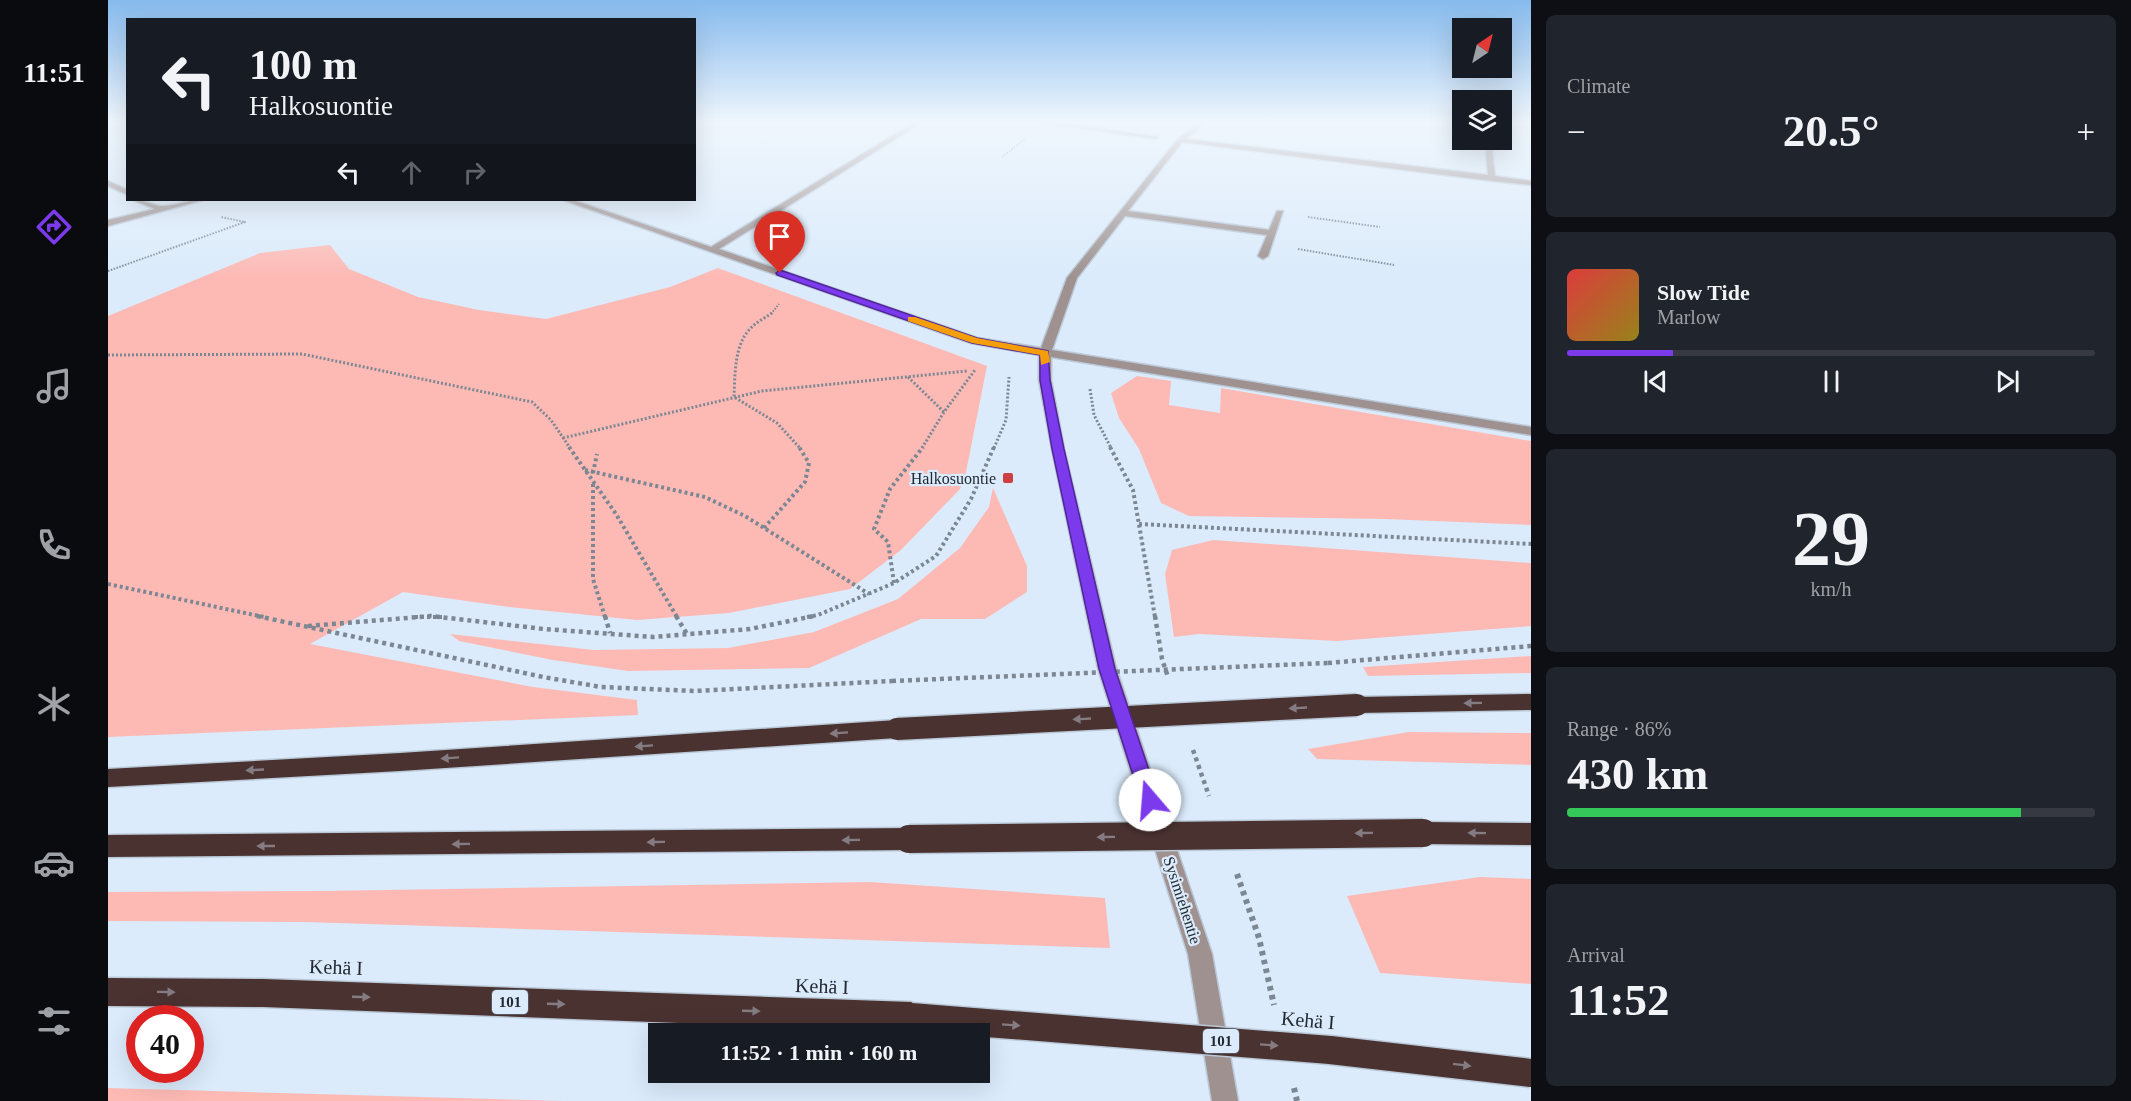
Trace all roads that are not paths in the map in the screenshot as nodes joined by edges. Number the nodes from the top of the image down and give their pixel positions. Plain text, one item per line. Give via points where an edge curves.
1 (834, 174) edge
2 (1153, 174) edge
3 (1462, 174) edge
4 (1492, 174) edge
5 (1492, 178) junction
6 (108, 183) edge
7 (1531, 183) edge
8 (126, 192) edge
9 (141, 201) edge
10 (195, 201) edge
11 (570, 201) edge
12 (166, 208) junction
13 (1122, 213) junction
14 (1280, 213) road end
15 (108, 223) edge
16 (1272, 233) junction
17 (713, 249) junction
18 (1263, 256) dead end
19 (1045, 353) junction
20 (1531, 431) edge
21 (1531, 702) edge
22 (108, 778) edge
23 (1531, 834) edge
24 (108, 846) edge
25 (108, 992) edge
26 (1531, 1073) edge
27 (1225, 1101) edge

1 - 17 street
2 - 13 street, Sysimiehentie
3 - 5 street
4 - 5 street
5 - 7 street
6 - 8 street
9 - 12 street
10 - 12 street
11 - 17 street
12 - 15 street
13 - 16 street
13 - 19 street, Sysimiehentie via 1072,278
14 - 16 street
16 - 18 street
17 - 19 street via 975,341
19 - 20 street
19 - 27 street, Sysimiehentie via 1045,380 1058,449 1107,669 1200,954
21 -> 22 highway, bridge via 1357,705 897,729
23 -> 24 highway, bridge
25 -> 26 highway, Kehä I / 101, bridge via 263,993 911,1017 1330,1050

